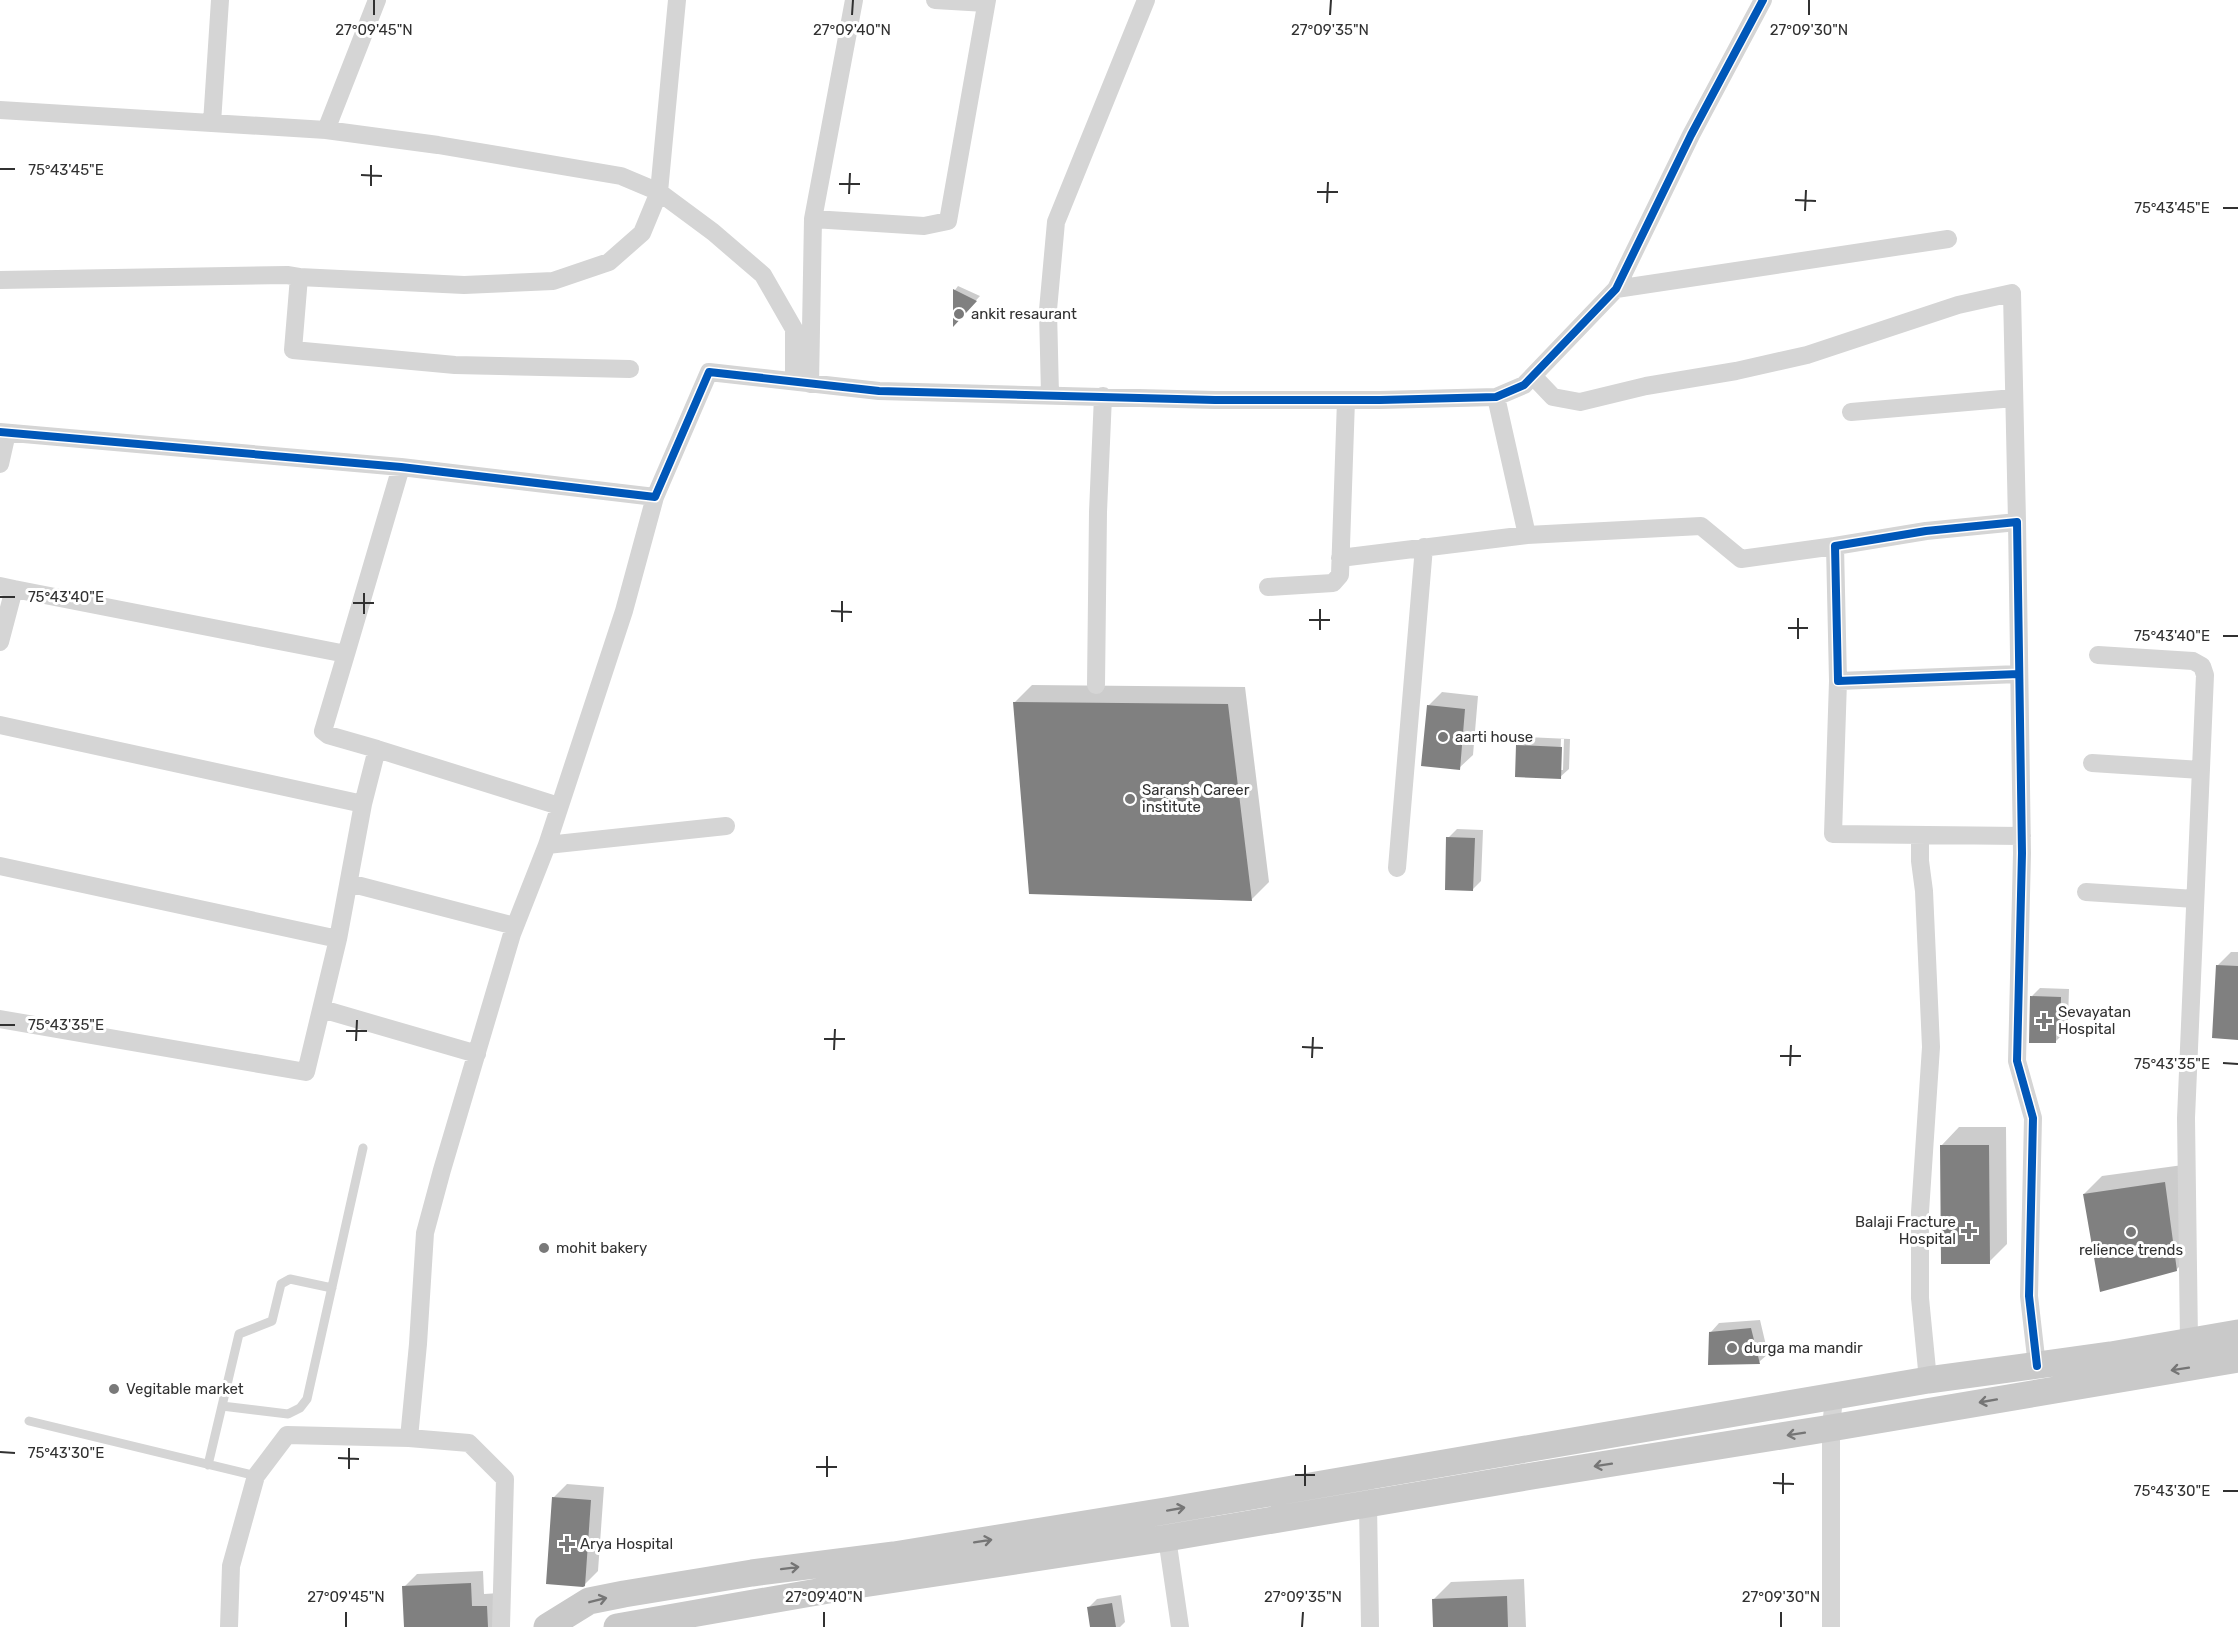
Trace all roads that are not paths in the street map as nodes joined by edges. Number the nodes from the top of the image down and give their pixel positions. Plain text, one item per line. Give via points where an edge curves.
1 (220, 0) edge
2 (376, 0) edge
3 (677, 0) edge
4 (854, 0) edge
5 (935, 0) edge
6 (1146, 0) edge
7 (1763, 0) edge
8 (986, 1) edge
9 (0, 110) edge
10 (212, 123) junction
11 (326, 130) junction
12 (659, 192) junction
13 (813, 219) junction
14 (1948, 239) dead end
15 (298, 277) junction
16 (0, 280) edge
17 (1616, 289) junction
18 (630, 369) dead end
19 (1533, 376) junction
20 (802, 383) junction
21 (1050, 395) junction
22 (1103, 396) junction
23 (1496, 397) junction
24 (2014, 398) junction
25 (1346, 400) junction
26 (1851, 412) dead end
27 (4, 432) edge
28 (0, 465) edge
29 (401, 467) junction
30 (654, 497) junction
31 (2017, 522) junction
32 (1527, 535) junction
33 (1835, 546) junction
34 (1424, 547) junction
35 (1340, 558) junction
36 (1268, 587) dead end
37 (7, 588) edge
38 (0, 642) edge
39 (346, 654) junction
40 (2098, 656) dead end
41 (2019, 674) junction
42 (1838, 681) junction
43 (1096, 685) dead end
44 (0, 725) edge
45 (377, 749) junction
46 (2092, 763) dead end
47 (2201, 770) junction
48 (363, 804) junction
49 (559, 806) junction
50 (726, 826) dead end
51 (1920, 835) junction
52 (2022, 836) junction
53 (547, 845) junction
54 (0, 866) edge
55 (1397, 868) dead end
56 (349, 883) junction
57 (2086, 892) dead end
58 (2195, 899) junction
59 (516, 926) junction
60 (338, 939) junction
61 (322, 1009) junction
62 (0, 1019) edge
63 (477, 1054) junction
64 (363, 1148) dead end
65 (332, 1288) junction
66 (2238, 1333) edge
67 (2189, 1341) junction
68 (2238, 1359) edge
69 (2037, 1366) junction
70 (1928, 1380) junction
71 (1834, 1397) junction
72 (222, 1406) junction
73 (29, 1421) dead end
74 (1831, 1428) junction
75 (409, 1438) junction
76 (208, 1465) junction
77 (256, 1476) junction
78 (1368, 1504) junction
79 (1167, 1538) junction
80 (229, 1627) edge
81 (501, 1627) edge
82 (547, 1627) edge
83 (617, 1627) edge
84 (1180, 1627) edge
85 (1370, 1627) edge
86 (1831, 1627) edge

1 - 10 street
2 - 11 street
3 - 12 street
4 - 13 street
5 - 8 street
6 - 21 street via 1056,222 1048,310
7 - 17 street
8 - 13 street via 948,222 924,226
9 - 10 street
10 - 11 street
11 - 12 street via 621,176
12 - 15 street via 642,233 609,262 553,280 464,285
12 - 20 street via 763,275 794,329
13 - 20 street
14 - 17 street
15 - 16 street
15 - 18 street via 294,350 455,365
17 - 19 street
19 - 23 street via 1524,385
19 - 24 street via 1553,398 1580,402 1807,355 1958,305 2012,293
20 - 21 street via 879,391
20 - 30 street via 709,372
21 - 22 street
22 - 25 street
22 - 43 street
23 - 25 street
23 - 32 street
24 - 26 street
24 - 31 street
25 - 35 street
27 - 28 street
27 - 29 street
29 - 30 street
29 - 39 street
30 - 49 street via 624,611
31 - 33 street
31 - 41 street
32 - 33 street via 1701,526 1742,559
32 - 34 street
33 - 42 street
34 - 35 street
34 - 55 street
35 - 36 street via 1340,574 1333,583
37 - 38 street
37 - 39 street
39 - 45 street via 323,731
40 - 47 street via 2193,662 2202,666 2205,675
41 - 42 street
41 - 52 street
42 - 51 street via 1833,834
44 - 48 street
45 - 48 street
45 - 49 street
46 - 47 street
47 - 58 street
48 - 56 street
49 - 53 street
50 - 53 street
51 - 52 street
51 - 70 street via 1931,1047 1920,1212 1920,1298
52 - 69 street via 2017,1061 2033,1119 2028,1296
53 - 59 street
54 - 60 street
56 - 59 street
56 - 60 street
57 - 58 street
58 - 67 street via 2186,1118
59 - 63 street
60 - 61 street
61 - 62 street via 306,1072
61 - 63 street
63 - 75 street via 425,1233
64 - 65 lane
65 - 72 lane via 290,1279 281,1284 272,1321 239,1334
65 - 72 lane via 307,1399 300,1408 288,1414
66 - 67 main road
67 - 69 main road
68 -> 74 main road
69 - 70 main road
70 - 71 main road
71 - 74 street
82 -> 71 main road via 590,1601 624,1594 1153,1513
72 - 76 lane
73 - 76 lane
74 -> 78 main road
74 - 86 street
75 - 77 street via 287,1435
75 - 81 street via 469,1443 505,1479
76 - 77 lane
77 - 80 street via 231,1566
78 - 79 main road
78 - 85 street
79 - 83 main road via 863,1584
79 - 84 street

